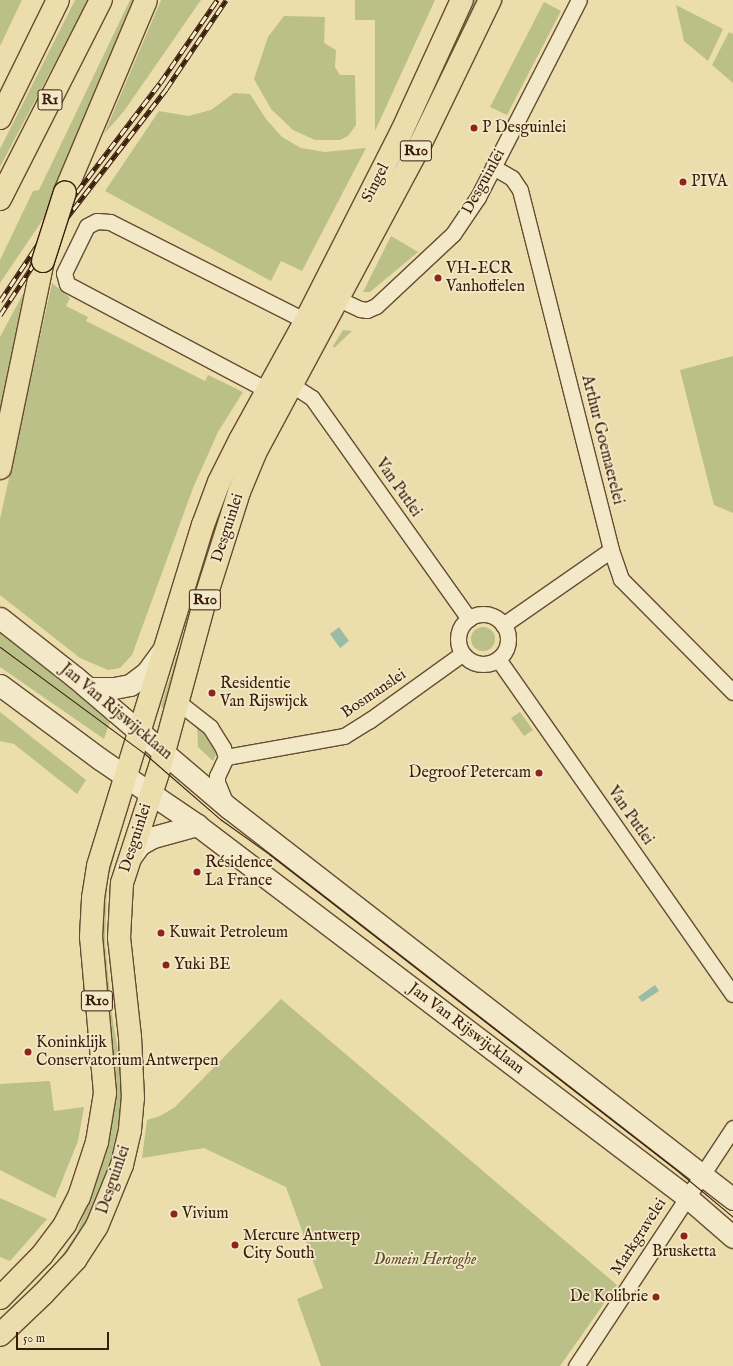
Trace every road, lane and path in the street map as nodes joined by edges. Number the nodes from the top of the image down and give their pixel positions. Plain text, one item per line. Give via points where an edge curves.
1 (58, 0) edge
2 (101, 0) edge
3 (146, 0) edge
4 (462, 0) edge
5 (490, 0) edge
6 (579, 0) edge
7 (0, 118) edge
8 (493, 168) junction
9 (0, 199) edge
10 (330, 295) junction
11 (314, 325) junction
12 (292, 385) junction
13 (267, 390) junction
14 (0, 468) edge
15 (611, 550) junction
16 (0, 618) edge
17 (469, 619) junction
18 (503, 625) junction
19 (163, 650) junction
20 (462, 654) junction
21 (498, 659) junction
22 (0, 685) edge
23 (88, 688) junction
24 (733, 692) edge
25 (178, 702) junction
26 (138, 731) junction
27 (163, 752) junction
28 (226, 757) junction
29 (125, 775) junction
30 (151, 793) junction
31 (229, 808) junction
32 (197, 824) junction
33 (128, 859) junction
34 (733, 994) edge
35 (733, 1128) edge
36 (702, 1174) junction
37 (687, 1196) junction
38 (733, 1200) edge
39 (733, 1237) edge
40 (0, 1298) edge
41 (0, 1335) edge
42 (576, 1366) edge

1 - 7 main road, R1
2 - 9 main road, R1
3 - 14 main road, bridge via 65,192 43,261
4 - 10 main road, Singel / R10
5 - 10 main road, Singel / R10 via 456,74
6 - 8 street, Desguinlei
8 - 10 street, Desguinlei via 478,197 453,234 376,306 367,310 360,309
8 - 15 street, Arthur Goemaerelei via 512,178 520,190
10 - 11 main road, Desguinlei / R10
11 - 12 main road, Desguinlei / R10
11 - 13 main road, Desguinlei / R10
11 - 13 street via 110,222 97,221 87,226 64,273 67,284
12 - 17 street, Van Putlei via 312,398
12 - 25 main road, Desguinlei / R10 via 256,451 239,492 207,593
13 - 19 main road, Desguinlei / R10 via 219,482
15 - 18 street
15 - 24 street, Arthur Goemaerelei via 621,579
16 - 23 main road, Jan Van Rijswijcklaan
17 - 18 street via 475,615 490,616
17 - 20 street via 459,631 458,643
18 - 21 street via 506,631 506,647
19 - 23 main road, Desguinlei via 147,672 130,685
19 - 26 main road, Desguinlei / R10
20 - 21 street via 475,663 491,663
20 - 28 street, Bosmanslei via 344,736
21 - 34 street, Van Putlei
22 - 29 main road, Jan Van Rijswijcklaan
23 - 26 main road, Jan Van Rijswijcklaan
25 - 27 main road, Desguinlei / R10
25 - 28 street via 210,727 220,740
26 - 27 main road, Jan Van Rijswijcklaan
26 - 29 main road, Desguinlei / R10
27 - 30 main road, Desguinlei / R10
27 - 31 main road, Jan Van Rijswijcklaan
28 - 31 street, Jan Van Rijswijcklaan via 217,776 217,782
29 - 30 main road, Jan Van Rijswijcklaan
29 - 40 main road, Desguinlei / R10 via 98,866 92,898 94,968 105,1070 105,1093 97,1142 79,1197 65,1224 42,1255
30 - 32 main road, Jan Van Rijswijcklaan
30 - 33 main road, Desguinlei / R10
31 - 36 main road, Jan Van Rijswijcklaan
32 - 33 main road via 153,837 139,845
32 - 37 main road, Jan Van Rijswijcklaan
33 - 41 main road, Desguinlei / R10 via 119,909 119,938 130,1037 132,1098 130,1130 122,1165 97,1226 75,1260
35 - 36 street, Markgravelei
36 - 37 street, Markgravelei
36 - 38 main road, Jan Van Rijswijcklaan
37 - 39 main road, Jan Van Rijswijcklaan
37 - 42 street, Markgravelei

